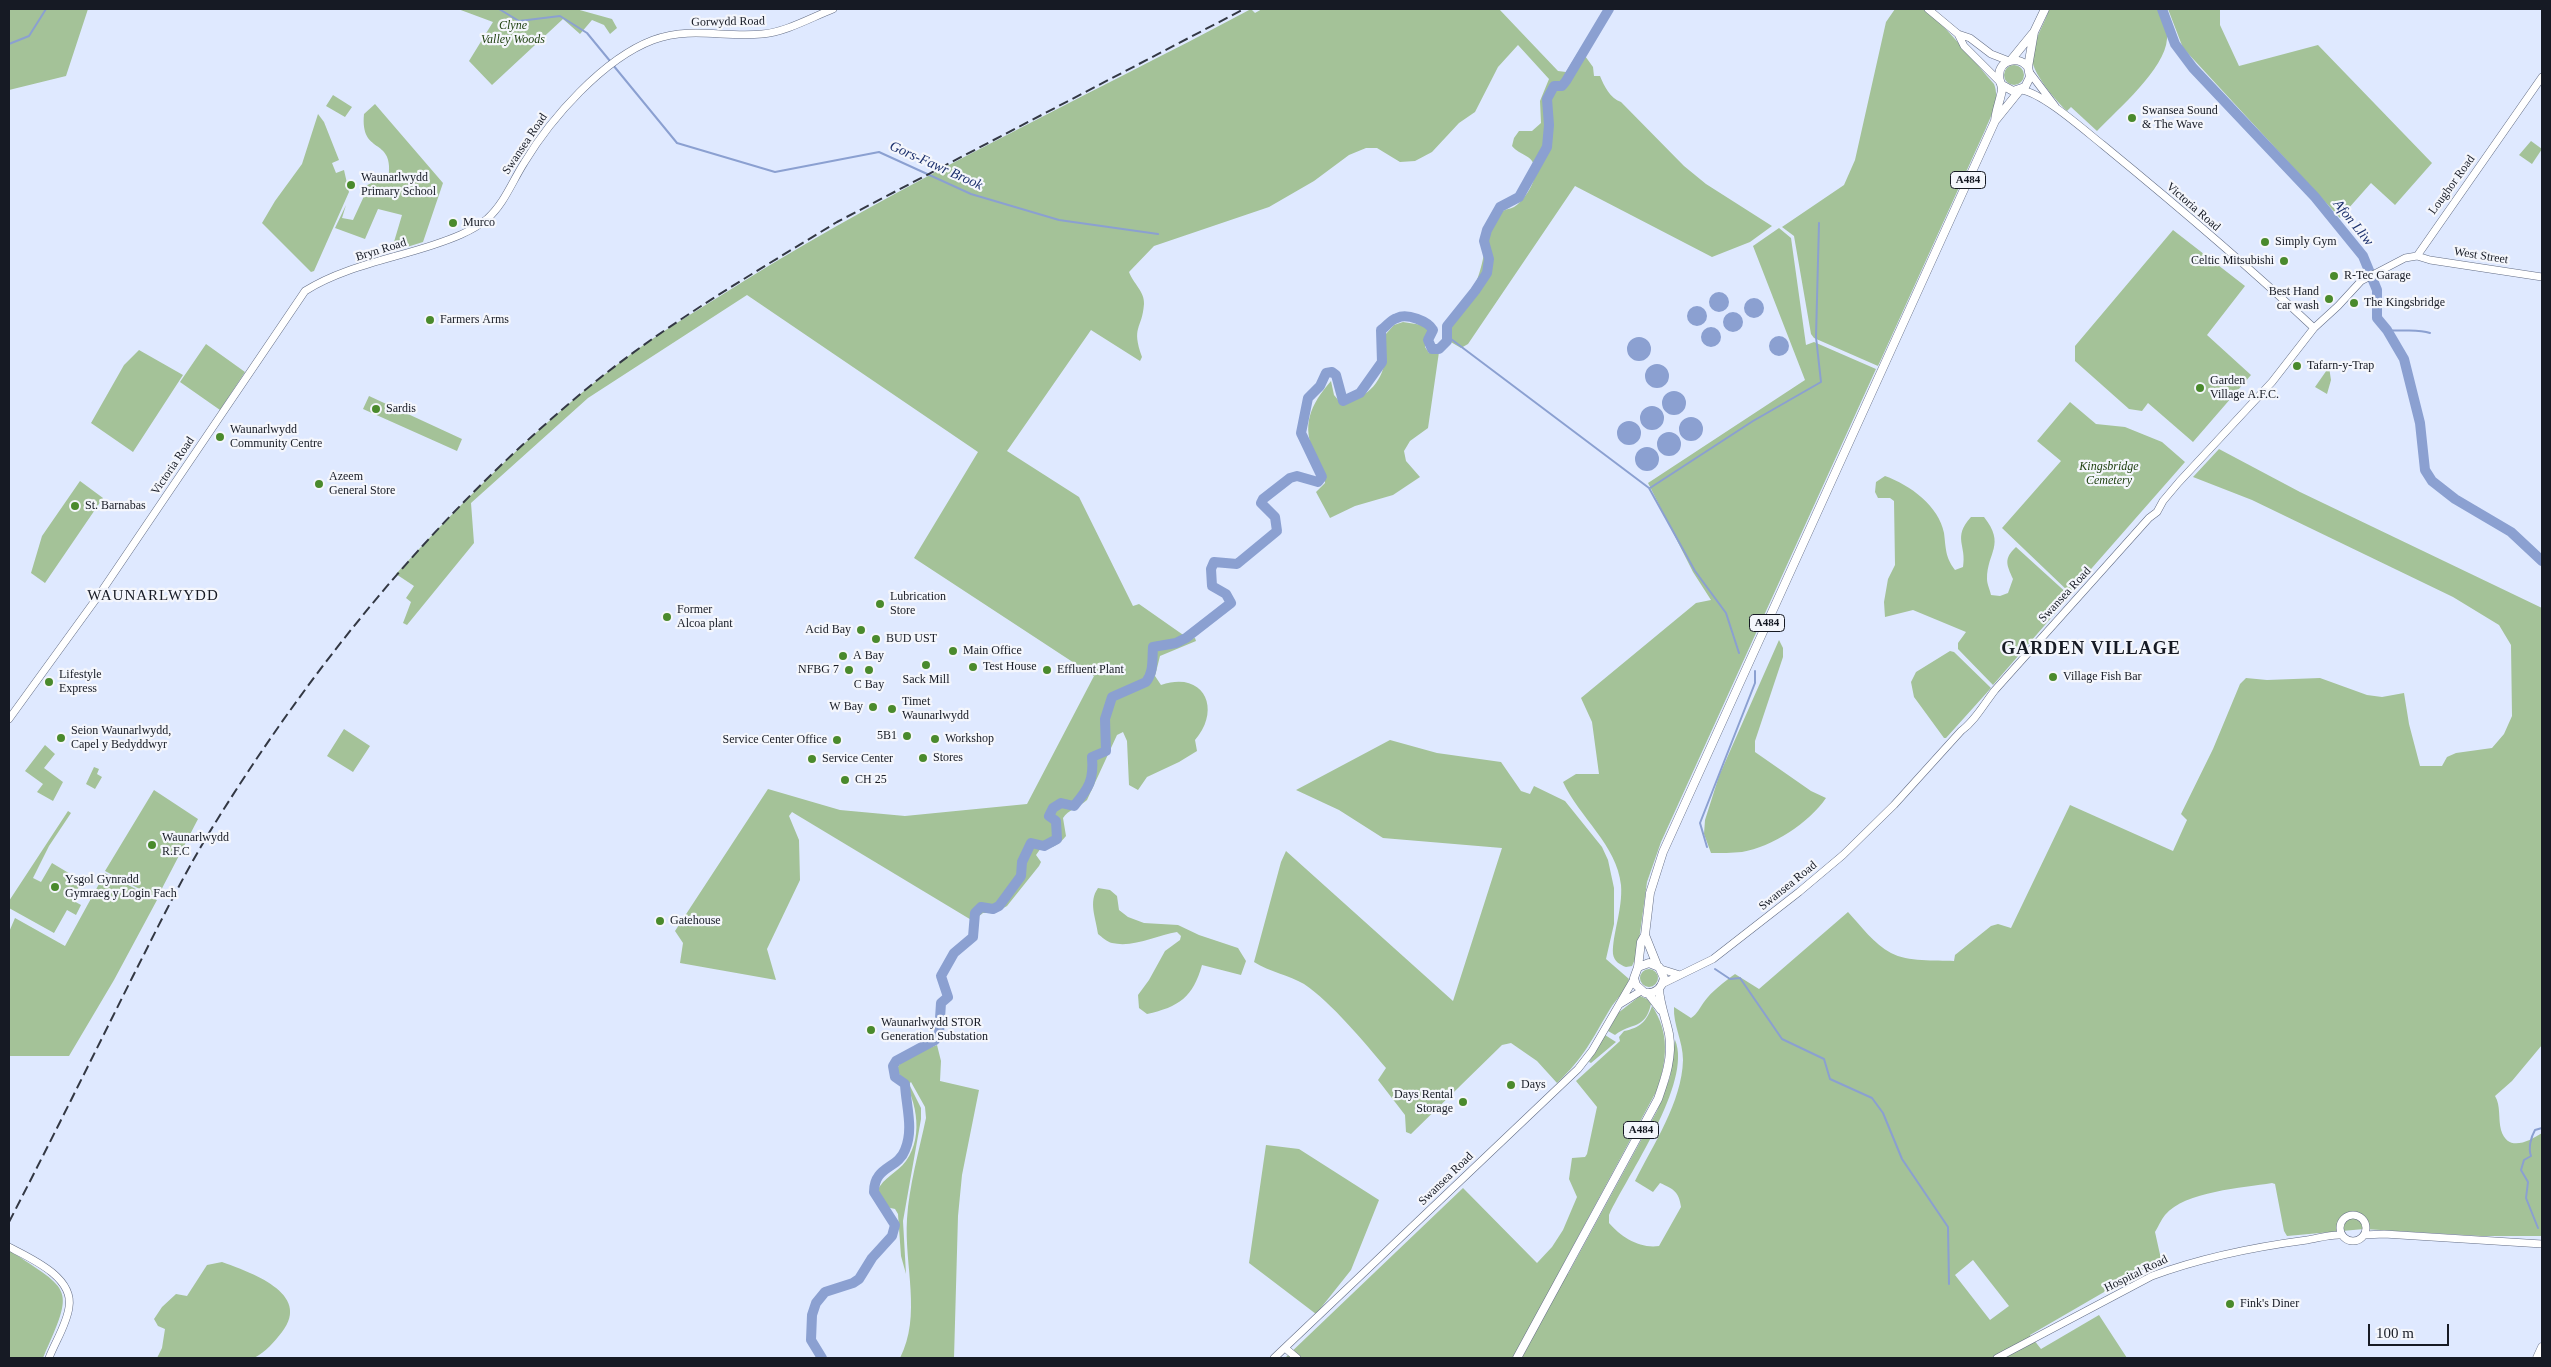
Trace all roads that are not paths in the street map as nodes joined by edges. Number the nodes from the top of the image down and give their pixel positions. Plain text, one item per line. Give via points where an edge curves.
1 (833, 9) edge
2 (1928, 9) edge
3 (2044, 9) edge
4 (2034, 32) junction
5 (1958, 34) junction
6 (623, 56) joint
7 (2010, 61) junction
8 (2029, 70) junction
9 (2542, 77) edge
10 (2002, 84) junction
11 (2020, 90) junction
12 (2055, 107) junction
13 (1995, 121) junction
14 (474, 228) joint
15 (2417, 256) junction
16 (2542, 277) edge
17 (298, 298) joint
18 (2314, 328) junction
19 (9, 719) edge
20 (1645, 935) junction
21 (1638, 967) junction
22 (1659, 967) junction
23 (1680, 975) junction
24 (1634, 980) junction
25 (1661, 986) junction
26 (1645, 992) junction
27 (1619, 1005) junction
28 (1661, 1010) junction
29 (2341, 1222) junction
30 (2365, 1222) junction
31 (2384, 1234) junction
32 (2342, 1235) junction
33 (2364, 1235) junction
34 (2325, 1236) junction
35 (2542, 1244) edge
36 (9, 1247) edge
37 (2542, 1347) edge
38 (1285, 1348) junction
39 (49, 1358) edge
40 (1274, 1358) edge
41 (1297, 1358) edge
42 (1517, 1358) edge
43 (1997, 1358) edge
44 (2538, 1358) edge

1 - 6 main road, Gorwydd Road via 786,29 762,34 680,34 653,40
2 - 5 main road
3 - 4 main road
4 - 7 main road
4 - 8 main road
5 - 7 main road via 1970,38 1991,54
5 - 10 main road via 1964,46
6 - 14 main road, Swansea Road via 548,126 496,210
7 - 8 main road via 2021,61
7 - 10 main road via 2000,70
8 - 11 main road via 2029,82
8 - 12 main road, Victoria Road
9 - 15 main road, Loughor Road
10 - 11 main road via 2009,90
10 - 13 main road, A484
11 - 12 main road, Victoria Road via 2032,93
11 - 13 main road, A484
12 - 18 main road, Victoria Road via 2138,174
13 - 20 main road, A484 via 1663,852 1650,893
14 - 17 main road, Bryn Road via 438,243 324,279
15 - 16 main road, West Street
15 - 18 main road, Swansea Road via 2405,258 2361,281
17 - 19 main road, Victoria Road via 126,557
18 - 23 main road, Swansea Road via 2272,382 1995,690 1972,723 1894,805 1799,892 1713,960
20 - 21 main road, A484
20 - 22 main road, A484
21 - 22 main road via 1645,963
21 - 24 main road, A484
22 - 23 main road
22 - 25 main road, A484 via 1664,978
23 - 25 main road, Swansea Road
24 - 26 main road, A484
24 - 27 main road, Swansea Road
25 - 26 main road
25 - 28 main road, A484
26 - 27 main road, Swansea Road
26 - 28 main road, A484
27 - 38 main road, Swansea Road via 1578,1069
28 - 42 main road, A484 via 1669,1035 1670,1056 1658,1099
29 - 30 main road via 2356,1214
29 - 32 main road
29 - 34 main road
30 - 31 main road
30 - 33 main road
31 - 33 main road
31 - 35 main road
32 - 33 main road via 2353,1241
32 - 34 main road, Hospital Road
34 - 43 main road, Hospital Road via 2235,1251 2175,1267
36 - 39 main road via 59,1279 66,1288 69,1309
37 - 44 main road
38 - 40 main road, Swansea Road
38 - 41 main road

